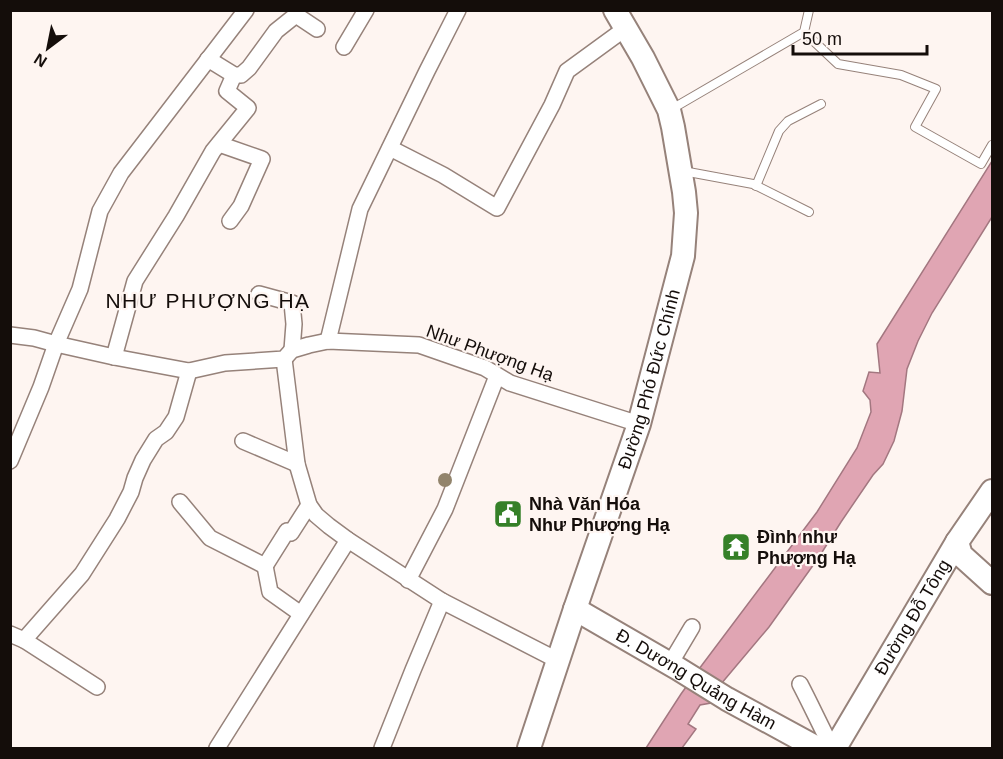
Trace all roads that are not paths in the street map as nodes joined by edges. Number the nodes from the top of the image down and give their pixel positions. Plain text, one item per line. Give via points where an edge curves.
1 (246, 10) edge
2 (366, 10) edge
3 (458, 10) edge
4 (809, 10) edge
5 (621, 19) edge
6 (317, 29) dead end
7 (804, 32) junction
8 (345, 47) dead end
9 (208, 59) junction
10 (234, 75) junction
11 (821, 104) dead end
12 (669, 110) junction
13 (219, 144) junction
14 (993, 145) edge
15 (390, 148) junction
16 (681, 171) junction
17 (756, 186) junction
18 (809, 212) dead end
19 (230, 221) dead end
20 (260, 294) dead end
21 (10, 335) edge
22 (328, 341) junction
23 (56, 344) junction
24 (288, 355) junction
25 (114, 357) junction
26 (189, 371) junction
27 (497, 376) junction
28 (639, 424) junction
29 (243, 441) dead end
30 (10, 462) edge
31 (297, 464) junction
32 (993, 491) edge
33 (180, 502) dead end
34 (309, 505) junction
35 (348, 540) junction
36 (957, 542) junction
37 (265, 566) junction
38 (408, 580) junction
39 (993, 584) edge
40 (442, 601) junction
41 (575, 609) junction
42 (301, 614) junction
43 (692, 627) dead end
44 (17, 637) edge
45 (559, 661) junction
46 (673, 666) junction
47 (800, 684) dead end
48 (97, 687) dead end
49 (217, 748) edge
50 (382, 748) edge
51 (529, 748) edge
52 (817, 748) edge
53 (834, 748) edge

1 - 9 street
2 - 8 street
3 - 15 street
4 - 7 lane
5 - 12 main road, Đường Phó Đức Chính
5 - 15 street via 567,71 497,208
6 - 10 street via 296,15 276,31 249,68
7 - 12 lane
7 - 14 lane via 838,64 901,75 936,89 915,127 981,164
9 - 10 street
9 - 23 street via 121,173 99,211 80,289
10 - 13 street via 227,91 248,108
11 - 17 lane via 779,131
12 - 16 main road, Đường Phó Đức Chính
13 - 19 street via 262,159
13 - 25 street via 146,271 135,281
15 - 22 street via 360,209
16 - 17 lane
16 - 28 main road, Đường Phó Đức Chính via 686,213 683,256
17 - 18 lane
20 - 24 street via 292,303 294,324
21 - 23 street, Như Phượng Hạ
22 - 24 street, Như Phượng Hạ
22 - 27 street, Như Phượng Hạ via 420,345
23 - 25 street, Như Phượng Hạ
23 - 30 street
24 - 26 street, Như Phượng Hạ
24 - 31 street
25 - 26 street, Như Phượng Hạ
26 - 44 street via 176,417 143,460 117,519 82,574
27 - 28 street, Như Phượng Hạ
27 - 38 street via 445,508
28 - 41 main road, Đường Phó Đức Chính
29 - 31 street
31 - 34 street
32 - 36 main road, Đường Đỗ Tông
33 - 37 street via 210,538
34 - 35 street
34 - 37 street
35 - 38 street
35 - 42 street
36 - 39 main road via 961,555
36 - 53 main road, Đường Đỗ Tông
37 - 42 street via 270,592
38 - 40 street
40 - 45 street
40 - 50 street
41 - 45 main road, Đường Phó Đức Chính
41 - 46 main road, Đ. Dương Quảng Hàm
42 - 49 street
43 - 46 street
44 - 48 street
45 - 51 main road, Đường Phó Đức Chính
46 - 52 main road, Đ. Dương Quảng Hàm
47 - 53 street

